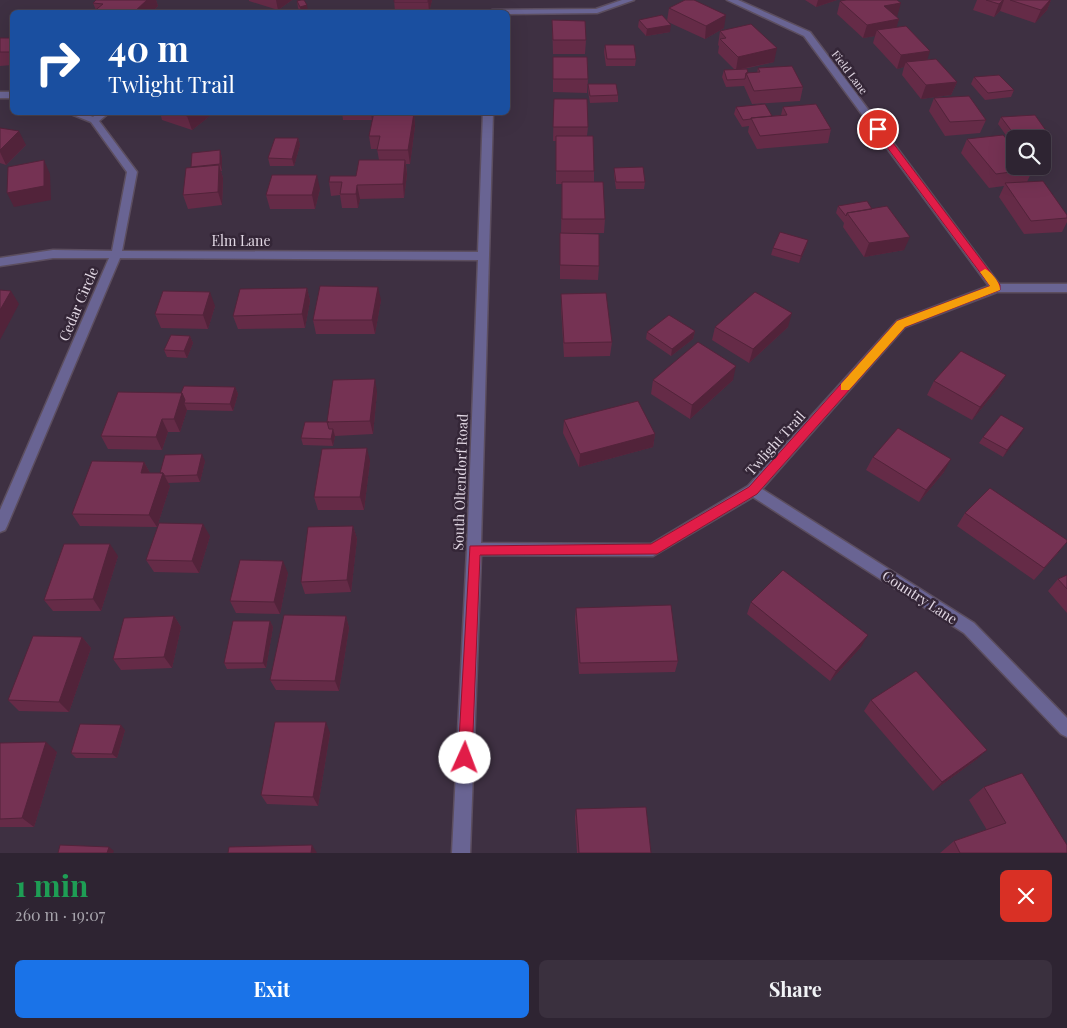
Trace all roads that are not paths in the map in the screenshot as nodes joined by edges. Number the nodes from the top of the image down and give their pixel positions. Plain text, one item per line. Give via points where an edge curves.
1 (630, 0) edge
2 (730, 0) edge
3 (510, 12) edge
4 (79, 115) edge
5 (102, 115) edge
6 (488, 115) edge
7 (94, 120) junction
8 (116, 255) junction
9 (483, 256) junction
10 (0, 262) edge
11 (996, 288) junction
12 (1067, 288) edge
13 (753, 490) junction
14 (0, 526) edge
15 (474, 549) junction
16 (1067, 729) edge
17 (461, 853) edge

1 - 3 street via 597,11
2 - 11 street, Field Lane via 807,34
4 - 7 street
5 - 7 street
6 - 9 street, South Oltendorf Road
7 - 8 street, Cedar Circle via 132,172
8 - 9 street, Elm Lane
8 - 10 street, Elm Lane via 53,254
8 - 14 street, Cedar Circle
9 - 15 street, South Oltendorf Road
11 - 12 street, Twlight Trail
11 - 13 street, Twlight Trail via 901,324
13 - 15 street, Twlight Trail via 652,550
13 - 16 street, Country Lane via 969,628
15 - 17 street, South Oltendorf Road

